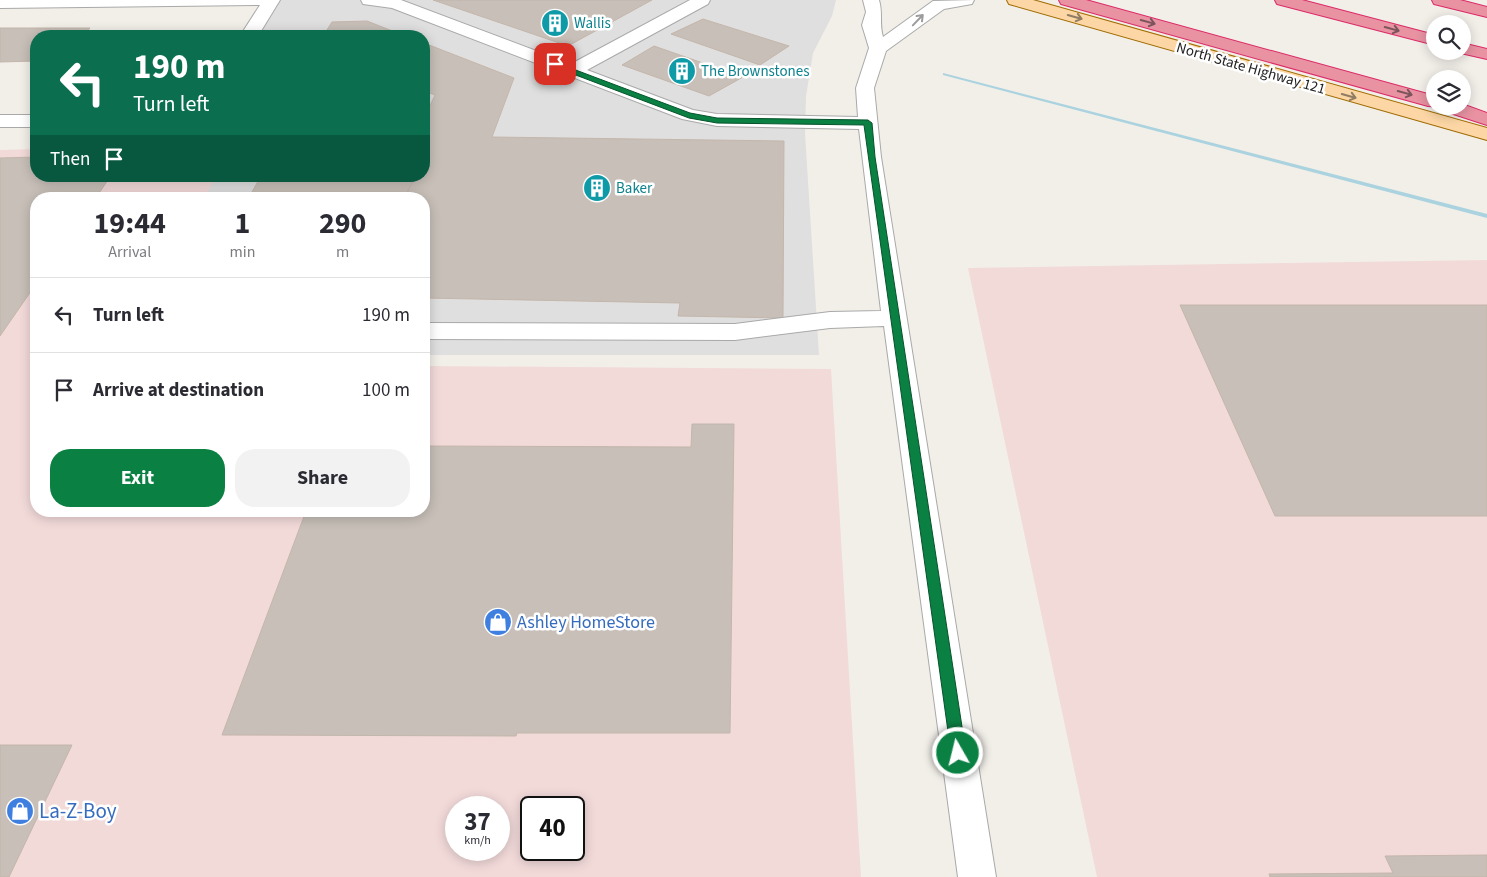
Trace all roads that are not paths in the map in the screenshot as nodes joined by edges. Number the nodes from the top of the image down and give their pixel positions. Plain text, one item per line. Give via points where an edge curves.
1 (271, 0) edge
2 (370, 0) edge
3 (702, 0) edge
4 (871, 0) edge
5 (966, 0) edge
6 (1015, 0) edge
7 (1067, 0) edge
8 (1268, 0) edge
9 (1283, 0) edge
10 (1440, 0) edge
11 (0, 3) edge
12 (1487, 12) edge
13 (1350, 17) junction
14 (253, 30) edge
15 (1426, 38) edge
16 (878, 48) junction
17 (1471, 50) edge
18 (1487, 54) edge
19 (572, 71) junction
20 (1426, 100) edge
21 (1471, 114) edge
22 (1487, 119) edge
23 (0, 121) edge
24 (30, 121) edge
25 (868, 123) junction
26 (1487, 134) edge
27 (895, 318) junction
28 (430, 331) edge
29 (977, 877) edge

1 - 11 street
1 - 14 street
2 - 19 street via 396,4
3 - 19 street
4 - 16 street via 874,12 871,25
16 -> 5 street via 939,5
6 -> 26 main road, North State Highway 121
7 -> 20 highway
8 - 13 highway
9 - 13 highway
10 - 12 highway
13 -> 15 highway
16 - 25 street via 865,88
17 - 18 highway
19 - 25 street via 689,115 717,120
21 - 22 highway
23 - 24 street
25 - 27 street
27 - 28 street via 830,320 735,332
27 - 29 street

